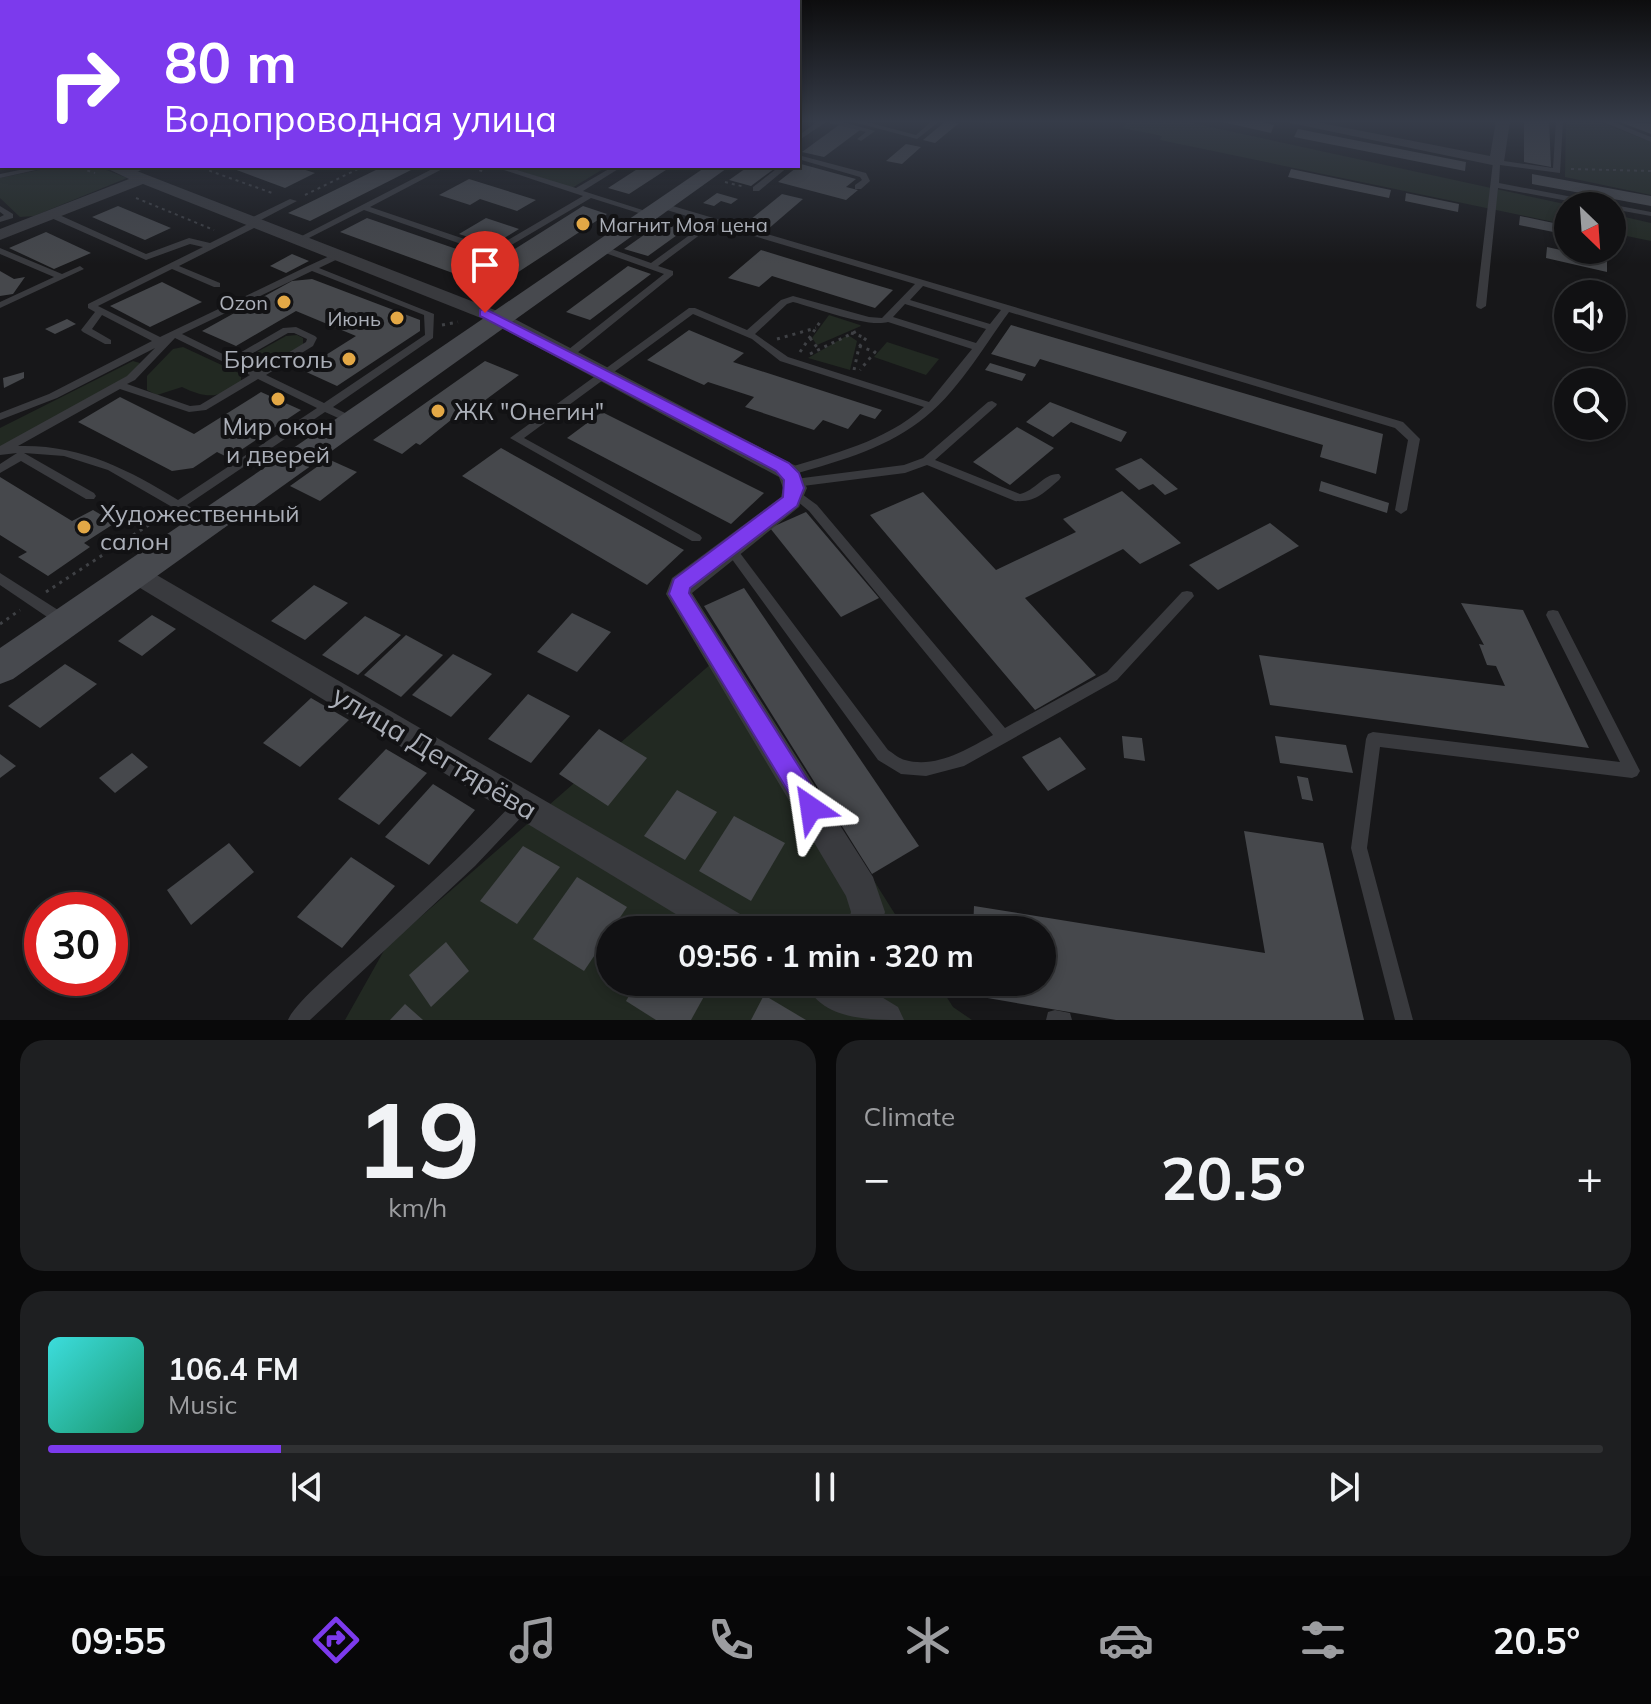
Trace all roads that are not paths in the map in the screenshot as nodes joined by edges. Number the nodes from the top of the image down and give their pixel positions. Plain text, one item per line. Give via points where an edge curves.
1 (37, 169) edge
2 (439, 169) edge
3 (504, 169) edge
4 (615, 169) edge
5 (782, 169) edge
6 (840, 169) edge
7 (1497, 169) edge
8 (1533, 169) edge
9 (1557, 169) edge
10 (138, 173) edge
11 (718, 173) edge
12 (0, 176) edge
13 (1496, 185) junction
14 (858, 187) dead end
15 (756, 189) road end
16 (577, 191) junction
17 (590, 195) junction
18 (1554, 196) edge
19 (293, 201) road end
20 (363, 207) junction
21 (0, 208) edge
22 (1626, 209) edge
23 (657, 210) junction
24 (1651, 214) edge
25 (52, 215) junction
26 (0, 220) edge
27 (253, 223) junction
28 (698, 232) dead end
29 (298, 240) junction
30 (210, 246) junction
31 (4, 247) edge
32 (600, 248) junction
33 (337, 256) junction
34 (170, 265) junction
35 (654, 265) junction
36 (311, 268) junction
37 (80, 269) dead end
38 (61, 277) junction
39 (921, 283) junction
40 (217, 285) dead end
41 (904, 301) junction
42 (0, 305) edge
43 (1481, 306) dead end
44 (1007, 308) junction
45 (100, 312) junction
46 (498, 318) junction
47 (881, 321) junction
48 (992, 328) junction
49 (174, 334) junction
50 (749, 334) junction
51 (159, 341) junction
52 (108, 342) dead end
53 (977, 347) junction
54 (568, 355) junction
55 (232, 361) junction
56 (605, 374) junction
57 (257, 377) junction
58 (119, 385) junction
59 (992, 404) dead end
60 (932, 406) junction
61 (338, 414) junction
62 (0, 417) edge
63 (36, 448) junction
64 (0, 451) edge
65 (21, 456) junction
66 (927, 461) junction
67 (0, 469) edge
68 (1055, 477) dead end
69 (793, 482) junction
70 (90, 496) dead end
71 (1401, 510) dead end
72 (192, 514) junction
73 (696, 538) dead end
74 (730, 548) junction
75 (136, 573) junction
76 (0, 578) edge
77 (1187, 596) dead end
78 (1553, 615) dead end
79 (65, 622) junction
80 (0, 668) edge
81 (1003, 736) junction
82 (523, 804) junction
83 (711, 916) edge
84 (867, 916) edge
85 (852, 996) edge
86 (297, 1020) edge
87 (885, 1020) edge
88 (1404, 1020) edge

1 - 12 lane
2 - 20 lane
3 - 16 lane
4 - 16 lane
5 - 15 lane
6 - 14 lane via 863,175 866,181
7 - 13 lane
8 - 9 lane
10 - 25 street
10 - 27 street
11 - 23 street
13 - 18 lane
13 - 43 lane
16 - 17 lane
17 - 20 lane via 498,250
17 - 23 lane
19 - 27 lane
20 - 29 lane
21 - 26 lane via 10,216
22 - 24 lane
23 - 32 street
23 - 39 lane
25 - 30 lane via 146,257 192,240
25 - 31 street
27 - 29 street
27 - 30 lane
28 - 35 lane
29 - 33 street
30 - 34 lane
31 - 38 lane
32 - 35 lane
32 - 46 street
33 - 36 lane
33 - 46 street
34 - 40 lane
34 - 45 lane via 96,301 91,307
35 - 54 lane via 666,270 668,278
36 - 49 lane
36 - 61 lane via 431,319 430,336
37 - 38 lane
38 - 42 lane
39 - 41 lane
39 - 44 lane
41 - 47 lane
41 - 48 lane
44 - 48 lane
44 - 71 lane via 1408,429 1414,439
45 - 51 lane
45 - 52 lane via 86,330
46 - 54 street
46 - 61 street
47 - 50 lane via 803,299 788,300
47 - 53 lane
48 - 53 lane
49 - 51 lane
49 - 55 lane
49 - 58 lane
50 - 56 lane via 692,310
50 - 60 lane via 776,355
51 - 62 lane
53 - 60 lane
54 - 56 street
55 - 57 lane
55 - 57 lane via 286,330 312,338
56 - 69 street
56 - 73 lane via 516,438
57 - 58 lane via 196,409
57 - 61 lane
58 - 64 lane
59 - 66 lane
60 - 69 lane via 877,441
61 - 72 street
63 - 64 lane
63 - 65 lane
63 - 72 lane via 96,458
65 - 67 lane
65 - 70 lane
66 - 68 lane via 1019,498 1032,496
66 - 69 lane via 905,469
69 - 74 street via 783,508
69 - 81 lane
72 - 75 street
74 - 81 lane via 883,755 901,767 926,769 959,761
74 - 84 street via 681,585 679,594 861,889
75 - 79 street
75 - 82 street, улица Дегтярёва
76 - 79 lane
77 - 81 lane via 1112,676
78 - 88 lane via 1632,771 1373,739 1359,848
79 - 80 street
82 - 83 street, улица Дегтярёва
82 - 86 lane
85 - 87 street

